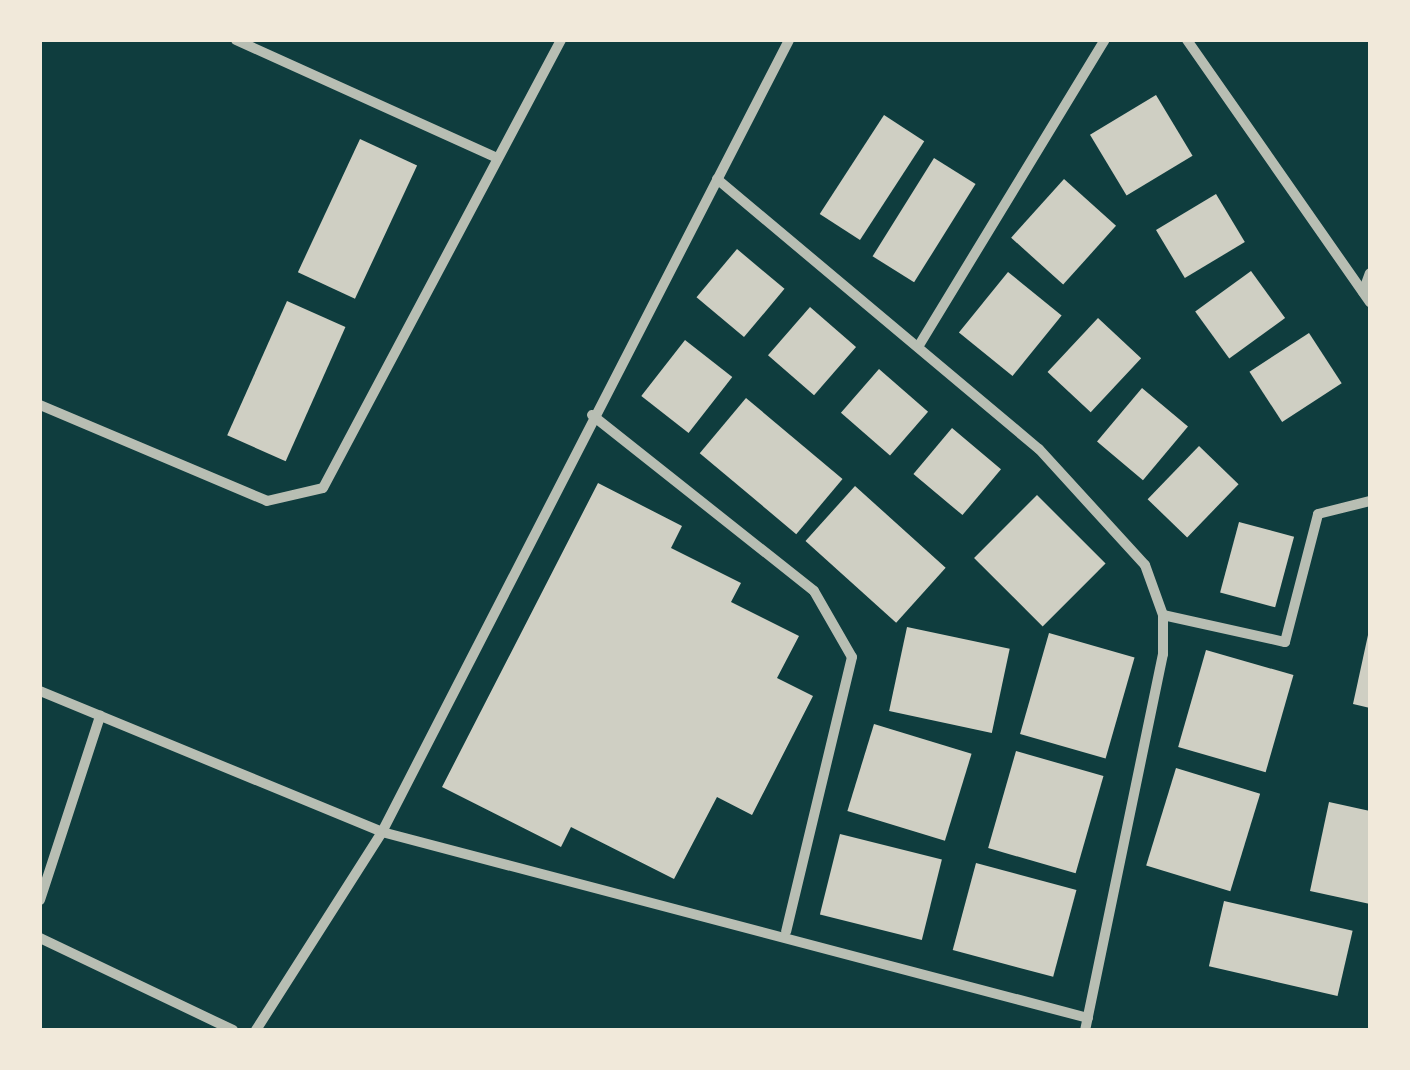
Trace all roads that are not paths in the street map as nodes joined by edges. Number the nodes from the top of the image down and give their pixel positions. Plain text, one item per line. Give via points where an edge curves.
1 (236, 40) edge
2 (561, 40) edge
3 (789, 40) edge
4 (1104, 40) edge
5 (1187, 40) edge
6 (498, 158) junction
7 (717, 179) junction
8 (1370, 273) edge
9 (1362, 292) junction
10 (1370, 302) edge
11 (918, 348) junction
12 (40, 405) edge
13 (592, 415) junction
14 (1370, 501) edge
15 (1162, 614) junction
16 (40, 691) edge
17 (100, 716) junction
18 (382, 832) junction
19 (40, 900) edge
20 (786, 931) junction
21 (40, 938) edge
22 (1087, 1024) edge
23 (233, 1030) edge
24 (256, 1030) edge

1 - 6 street
2 - 6 street
3 - 7 street
4 - 11 street
5 - 9 street
6 - 12 street via 338,466 300,499 239,492
7 - 11 street
7 - 13 street
8 - 9 street
9 - 10 street
11 - 15 street via 1114,522 1146,565
13 - 18 street
13 - 20 street via 814,591 852,657
14 - 15 street via 1318,514 1284,642
15 - 22 street via 1163,654
16 - 17 street
17 - 18 street
17 - 19 street
18 - 20 street
18 - 24 street
20 - 22 street
21 - 23 street

